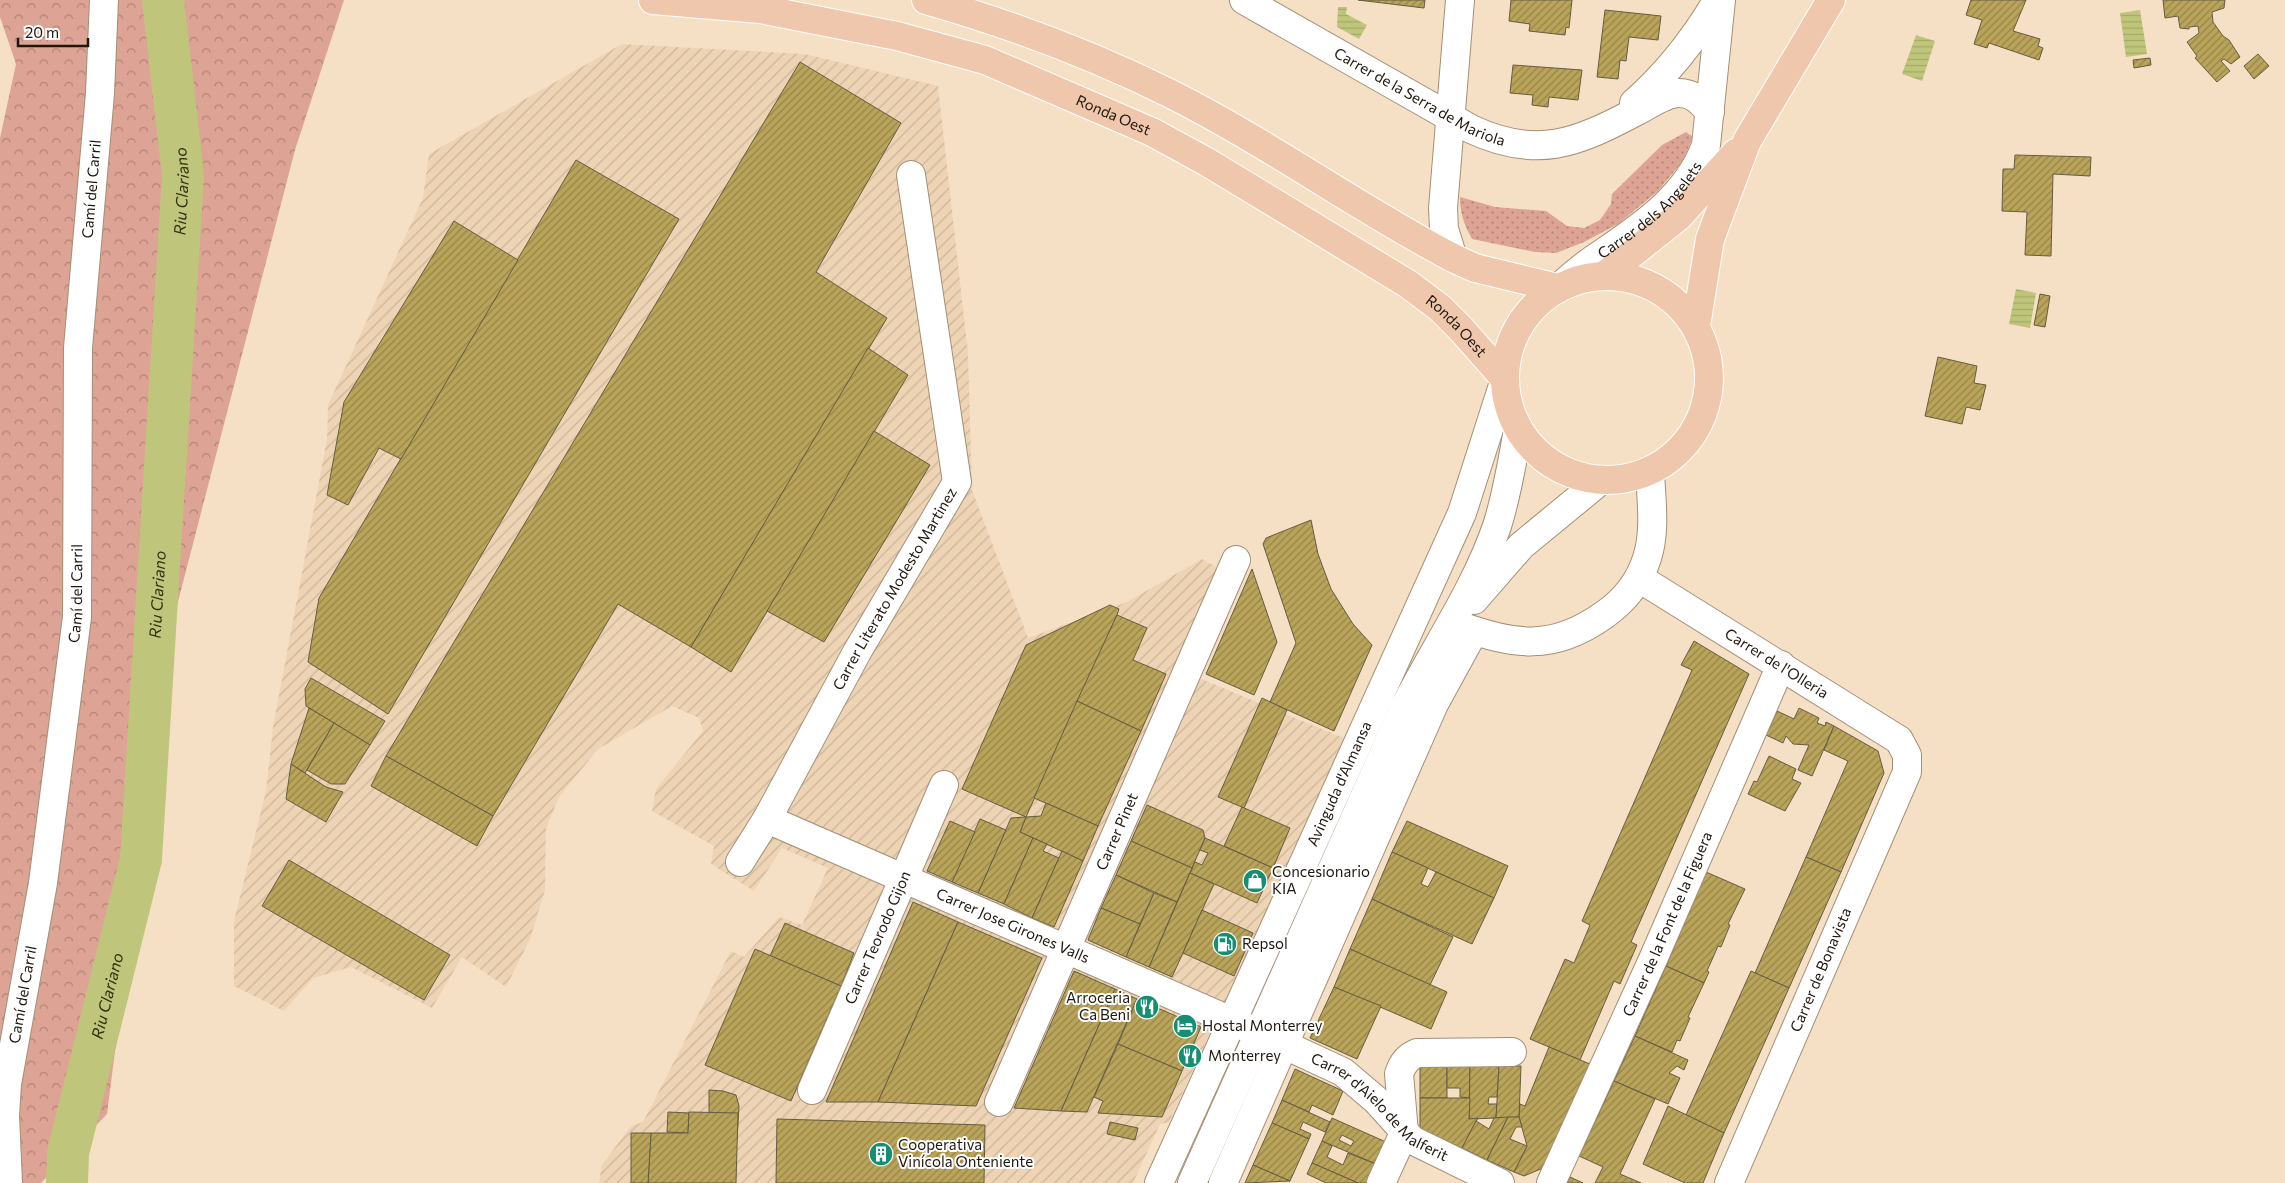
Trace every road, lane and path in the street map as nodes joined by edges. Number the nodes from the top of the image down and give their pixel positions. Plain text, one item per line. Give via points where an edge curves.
1 (104, 0) edge
2 (654, 0) edge
3 (926, 0) edge
4 (1244, 0) edge
5 (1460, 0) edge
6 (1719, 0) edge
7 (1830, 0) edge
8 (1710, 112) junction
9 (1451, 117) junction
10 (1607, 127) junction
11 (1747, 141) junction
12 (911, 175) dead end
13 (1453, 258) junction
14 (1605, 276) junction
15 (1558, 288) junction
16 (1696, 326) junction
17 (1505, 379) junction
18 (1518, 430) junction
19 (1650, 471) junction
20 (1600, 480) junction
21 (1236, 560) dead end
22 (1639, 578) junction
23 (1458, 629) junction
24 (1781, 665) junction
25 (1907, 755) joint
26 (944, 786) dead end
27 (767, 819) junction
28 (740, 862) dead end
29 (902, 878) junction
30 (1065, 950) junction
31 (1232, 1021) junction
32 (1259, 1032) junction
33 (1283, 1044) junction
34 (1512, 1052) dead end
35 (812, 1090) dead end
36 (999, 1102) dead end
37 (1404, 1133) junction
38 (8, 1183) edge
39 (1159, 1183) edge
40 (1192, 1183) edge
41 (1223, 1183) edge
42 (1382, 1183) edge
43 (1500, 1183) edge
44 (1551, 1183) edge
45 (1728, 1183) edge

1 - 38 street, Camí del Carril via 100,93 78,348 76,617 43,884 7,1084
2 - 17 main road, Ronda Oest via 760,9 897,36 985,60 1134,124 1207,162 1408,284 1440,308
3 - 13 main road via 1046,38 1169,93
4 - 9 street, Carrer de la Serra de Mariola
5 - 9 street
6 - 8 street, Carrer dels Angelets
6 - 10 street, Carrer dels Angelets via 1675,64
7 - 11 main road
8 - 10 street via 1691,94 1677,93
8 - 15 street, Carrer dels Angelets via 1700,164 1685,185 1636,231
9 - 10 street, Carrer de la Serra de Mariola via 1483,135 1518,146 1536,147 1570,141
9 - 13 street via 1444,229
11 - 14 main road via 1678,217
11 - 16 main road via 1710,239
12 - 27 street, Carrer Literato Modesto Martinez via 957,482 857,652
13 - 15 main road via 1475,268
14 - 15 main road via 1581,279
14 - 16 main road via 1632,278 1658,288 1679,305
15 - 17 main road via 1536,304 1519,326 1508,351
16 - 19 main road via 1706,349 1710,375 1707,400 1699,424 1685,445
17 - 18 main road via 1508,405
17 - 31 street, Avinguda d'Almansa via 1462,513
18 - 20 main road via 1540,456 1568,473
18 - 23 street, Avinguda d'Almansa via 1497,526
19 - 20 main road via 1626,479
19 - 22 street via 1650,538 1648,557
20 - 23 street, Avinguda d'Almansa via 1521,546
21 - 30 street, Carrer Pinet
22 - 23 street via 1612,609 1573,634 1545,641 1507,640
22 - 24 street, Carrer de l'Olleria
23 - 32 street, Avinguda d'Almansa via 1405,706
23 - 33 street, Avinguda d'Almansa via 1434,704
24 - 25 street, Carrer de l'Olleria via 1899,740
24 - 44 street, Carrer de la Font de la Figuera
25 - 45 street, Carrer de Bonavista via 1907,772
26 - 29 street, Carrer Teorodo Gijon
27 - 28 street, Carrer Literato Modesto Martinez
27 - 29 street, Carrer Jose Girones Valls
29 - 30 street, Carrer Jose Girones Valls
29 - 35 street, Carrer Teorodo Gijon
30 - 31 street, Carrer Jose Girones Valls
30 - 36 street, Carrer Pinet
31 - 32 street, Carrer Jose Girones Valls
31 - 39 street, Avinguda d'Almansa
32 - 33 street, Carrer d'Aielo de Malferit
32 - 40 street, Avinguda d'Almansa
33 - 37 street, Carrer d'Aielo de Malferit via 1358,1082
33 - 41 street, Avinguda d'Almansa
34 - 37 street via 1417,1053 1409,1056 1400,1074
37 - 42 street
37 - 43 street, Carrer d'Aielo de Malferit via 1421,1145

